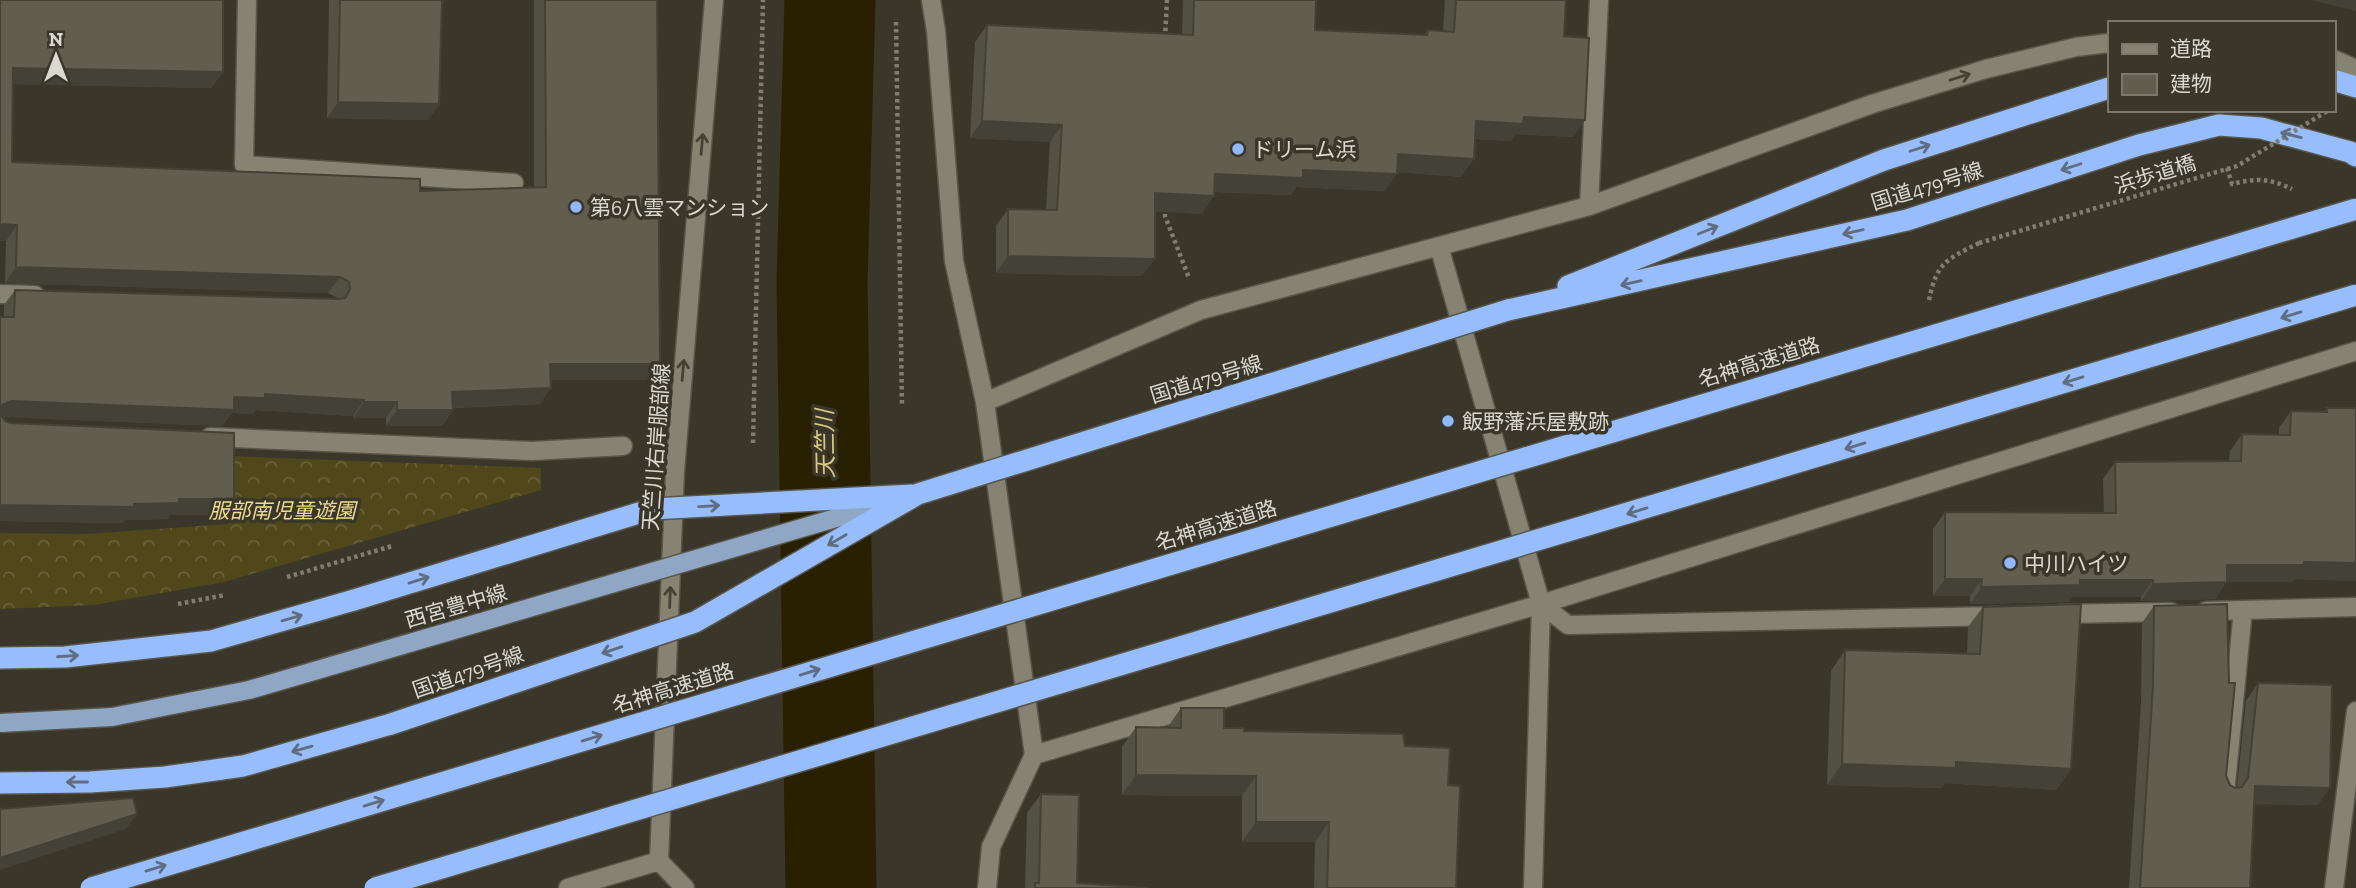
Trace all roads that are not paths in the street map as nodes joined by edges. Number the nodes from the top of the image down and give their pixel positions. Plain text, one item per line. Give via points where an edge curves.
1 (247, 0) edge
2 (714, 0) edge
3 (931, 0) edge
4 (1599, 0) edge
5 (2108, 43) edge
6 (2335, 60) edge
7 (2356, 69) edge
8 (2335, 81) edge
9 (2356, 87) edge
10 (2108, 88) edge
11 (2356, 156) edge
12 (514, 183) dead end
13 (1589, 206) junction
14 (2356, 209) edge
15 (1438, 246) junction
16 (0, 294) edge
17 (2356, 295) edge
18 (55, 296) edge
19 (1508, 310) junction
20 (2356, 351) edge
21 (985, 402) junction
22 (191, 436) edge
23 (623, 446) dead end
24 (918, 494) junction
25 (1541, 604) junction
26 (2356, 607) edge
27 (2243, 610) junction
28 (0, 658) edge
29 (2356, 711) edge
30 (0, 723) edge
31 (1034, 755) junction
32 (0, 783) edge
33 (2225, 794) edge
34 (659, 861) junction
35 (91, 888) edge
36 (375, 888) edge
37 (568, 888) edge
38 (685, 888) edge
39 (987, 888) edge
40 (1533, 888) edge
41 (2334, 888) edge

1 - 12 street via 244,165
34 -> 2 street, 天竺川右岸服部線 via 675,471
3 - 21 street via 954,261
4 - 13 street
13 -> 5 street via 1872,104 1986,69
6 - 7 street
8 - 9 highway
19 -> 10 highway, 国道479号線 via 1884,160
11 -> 19 highway, 国道479号線 via 2262,128 2219,125 2139,145 1906,220
13 - 15 street
35 -> 14 highway, 名神高速道路, bridge
15 - 21 street via 1201,310
15 - 25 street
16 - 18 street
17 -> 36 highway, bridge
19 - 24 highway, 国道479号線, bridge
20 - 25 street
21 - 31 street
22 - 23 street via 532,451
28 -> 24 highway, 国道479号線, bridge via 65,657 211,641 652,509
24 - 30 main road, 西宮豊中線, bridge via 249,690 112,717
24 -> 32 highway, 国道479号線, bridge via 695,622 391,724 243,766 191,774
25 - 27 street via 1568,625
25 - 31 street
25 - 40 street
26 - 27 street
27 - 33 street
29 - 41 street
31 - 39 street via 991,847
34 - 37 street
34 - 38 street

